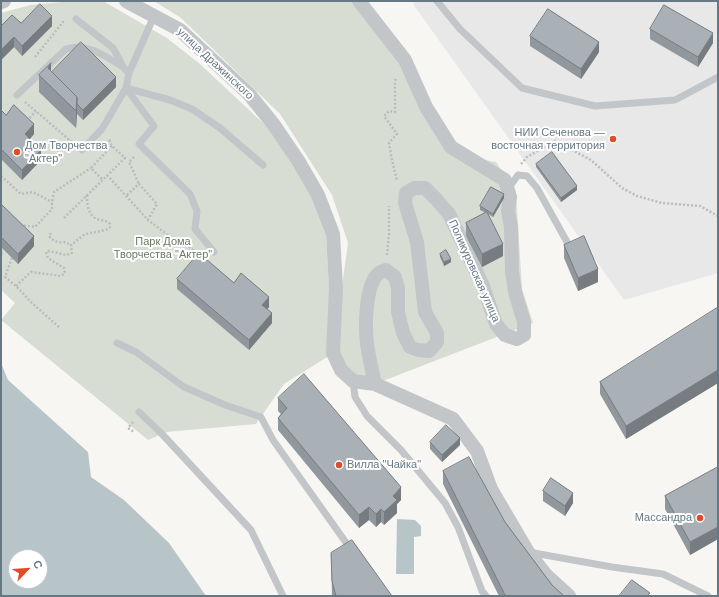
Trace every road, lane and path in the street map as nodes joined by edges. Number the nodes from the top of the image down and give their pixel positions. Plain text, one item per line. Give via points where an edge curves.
1 (4, 1) edge
2 (126, 1) edge
3 (359, 1) edge
4 (437, 1) edge
5 (1, 2) edge
6 (154, 16) junction
7 (76, 19) joint
8 (34, 56) dead end
9 (126, 70) junction
10 (399, 76) dead end
11 (718, 77) edge
12 (126, 88) junction
13 (17, 95) joint
14 (36, 111) junction
15 (24, 124) edge
16 (102, 129) junction
17 (112, 146) junction
18 (142, 146) junction
19 (82, 150) joint
20 (125, 158) junction
21 (129, 162) junction
22 (263, 166) dead end
23 (91, 168) junction
24 (107, 175) junction
25 (1, 176) edge
26 (102, 179) junction
27 (139, 184) junction
28 (507, 184) junction
29 (395, 188) dead end
30 (87, 194) junction
31 (127, 195) junction
32 (391, 201) dead end
33 (52, 202) junction
34 (718, 216) edge
35 (64, 218) dead end
36 (148, 220) junction
37 (19, 225) edge
38 (195, 229) junction
39 (51, 233) dead end
40 (71, 245) junction
41 (4, 251) edge
42 (214, 252) dead end
43 (1, 254) edge
44 (574, 254) edge
45 (12, 258) edge
46 (386, 270) junction
47 (1, 274) edge
48 (5, 277) junction
49 (16, 286) junction
50 (60, 328) dead end
51 (117, 344) dead end
52 (352, 381) junction
53 (374, 384) junction
54 (139, 412) dead end
55 (133, 422) dead end
56 (134, 432) dead end
57 (528, 552) junction
58 (358, 559) edge
59 (283, 596) edge
60 (486, 596) edge
61 (569, 596) edge
62 (708, 596) edge

1 - 5 street
2 - 6 street, улица Дражинского
3 - 28 street via 405,60 426,107 451,147
4 - 11 lane via 460,29 522,88 595,106 676,100
6 - 9 lane
6 - 52 street, улица Дражинского via 180,30 249,94 274,125 318,195 333,234 336,288 333,354 341,370
7 - 8 path via 62,22
7 - 9 lane via 113,48
9 - 12 lane
9 - 13 lane via 93,49 74,46 66,49
10 - 29 path via 395,81 395,112 389,111 384,116 397,134 390,143 398,181
12 - 16 lane
12 - 18 lane via 154,126 139,144
12 - 22 lane via 192,109 220,128
13 - 14 path
14 - 15 path
14 - 19 path
16 - 17 path
16 - 19 lane
17 - 20 path
17 - 23 path
18 - 21 path
18 - 38 lane via 190,194 197,211
20 - 21 path
20 - 24 path
21 - 27 path
23 - 26 path
23 - 33 path via 54,192
24 - 26 path
24 - 31 path
25 - 33 path via 21,194 33,192
26 - 30 path
27 - 31 path
27 - 36 path via 157,204
28 - 34 path via 527,157 555,141 591,160 622,188 637,196 662,203 700,206
28 - 44 lane via 518,175 527,176
28 - 46 street, Поликуровская улица via 510,197 508,211 512,271 524,322 524,334 516,339 505,335 496,324 483,286 449,214 425,188 414,188 406,193 405,203 417,242 425,312 437,333 437,342 429,351 410,347 403,333 398,312 398,288 395,277
30 - 35 path
30 - 40 path via 90,212 95,219 107,221 110,227 85,234
31 - 36 path
32 - 46 path
33 - 37 path via 52,209 35,227
36 - 38 path via 169,236 183,240
38 - 42 lane
39 - 40 path via 49,236 53,240
40 - 49 path via 72,253 66,255 46,252 48,258 64,268 65,273 61,276 31,272
41 - 43 path
45 - 48 path
46 - 53 street via 378,274 368,294 367,343
47 - 48 path
48 - 49 path
49 - 50 path
51 - 58 lane via 136,352 184,387 261,417 273,440
52 - 53 street
52 - 60 lane via 355,397 367,416 401,450 445,503 458,527
53 - 57 street via 453,419 477,451 492,489
54 - 59 lane via 251,530
55 - 56 path via 128,428
57 - 61 street via 546,575
57 - 62 lane via 663,574

